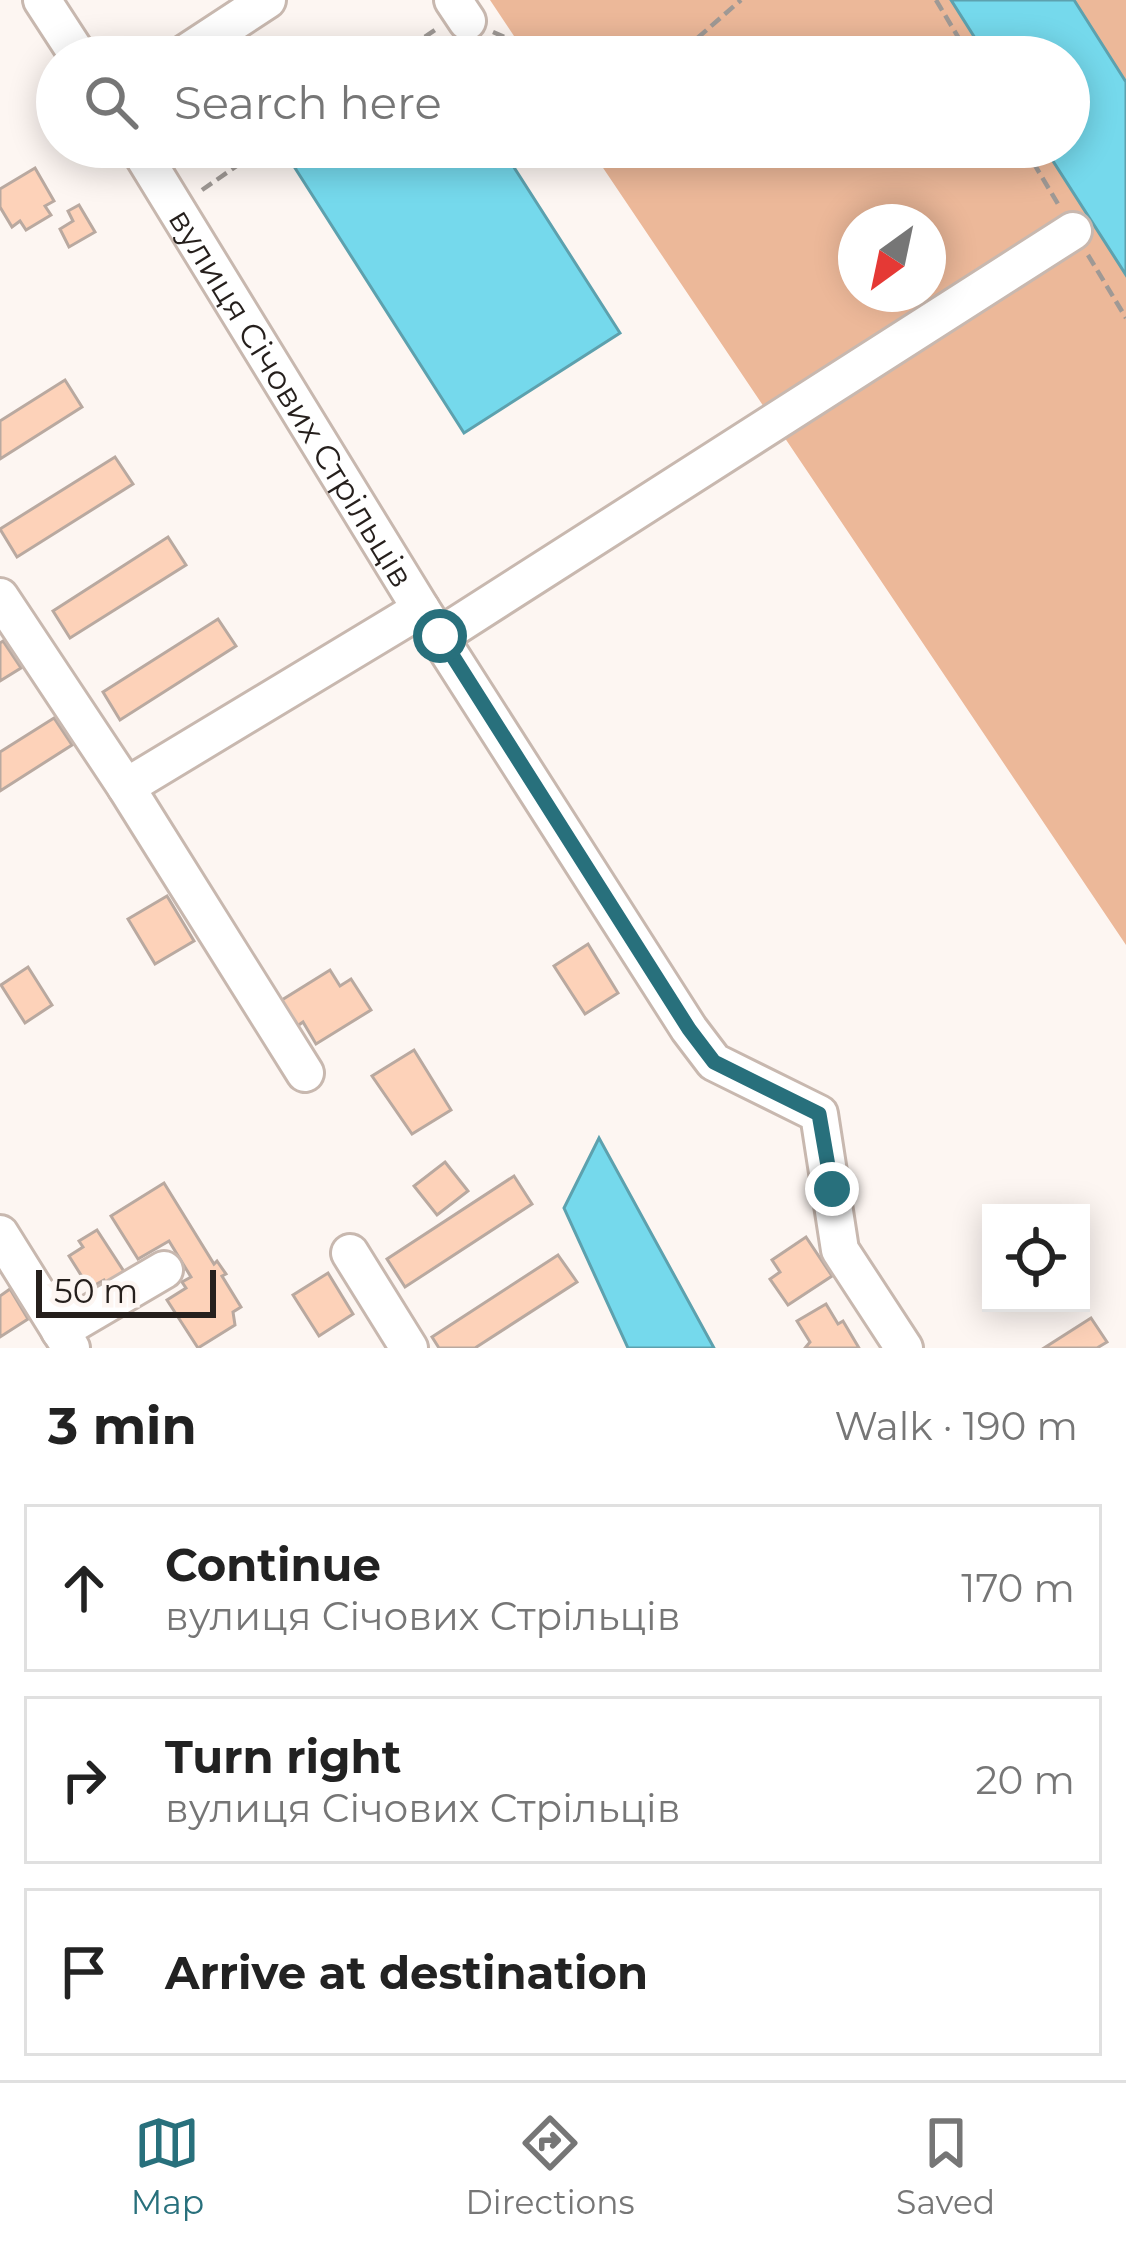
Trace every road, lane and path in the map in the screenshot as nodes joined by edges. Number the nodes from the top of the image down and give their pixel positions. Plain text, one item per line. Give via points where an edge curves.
1 (42, 0) edge
2 (267, 0) edge
3 (742, 0) edge
4 (936, 0) edge
5 (65, 36) edge
6 (212, 36) edge
7 (700, 36) edge
8 (957, 36) edge
9 (152, 168) edge
10 (234, 168) edge
11 (1036, 168) edge
12 (177, 207) junction
13 (1073, 230) junction
14 (1126, 318) edge
15 (0, 597) edge
16 (430, 623) junction
17 (126, 787) junction
18 (305, 1073) dead end
19 (0, 1234) edge
20 (350, 1253) dead end
21 (164, 1270) dead end
22 (66, 1340) edge
23 (409, 1348) edge
24 (904, 1348) edge

1 - 5 street
2 - 6 street
3 - 7 path
4 - 8 path
9 - 12 street, вулиця Січових Стрільців
10 - 12 path
11 - 13 path
12 - 16 street, вулиця Січових Стрільців
13 - 14 path
13 - 16 street
15 - 17 street
16 - 17 street
16 - 24 street, вулиця Січових Стрільців via 714,1062 819,1114 840,1250
17 - 18 street
19 - 22 street
20 - 23 street
21 - 22 street

